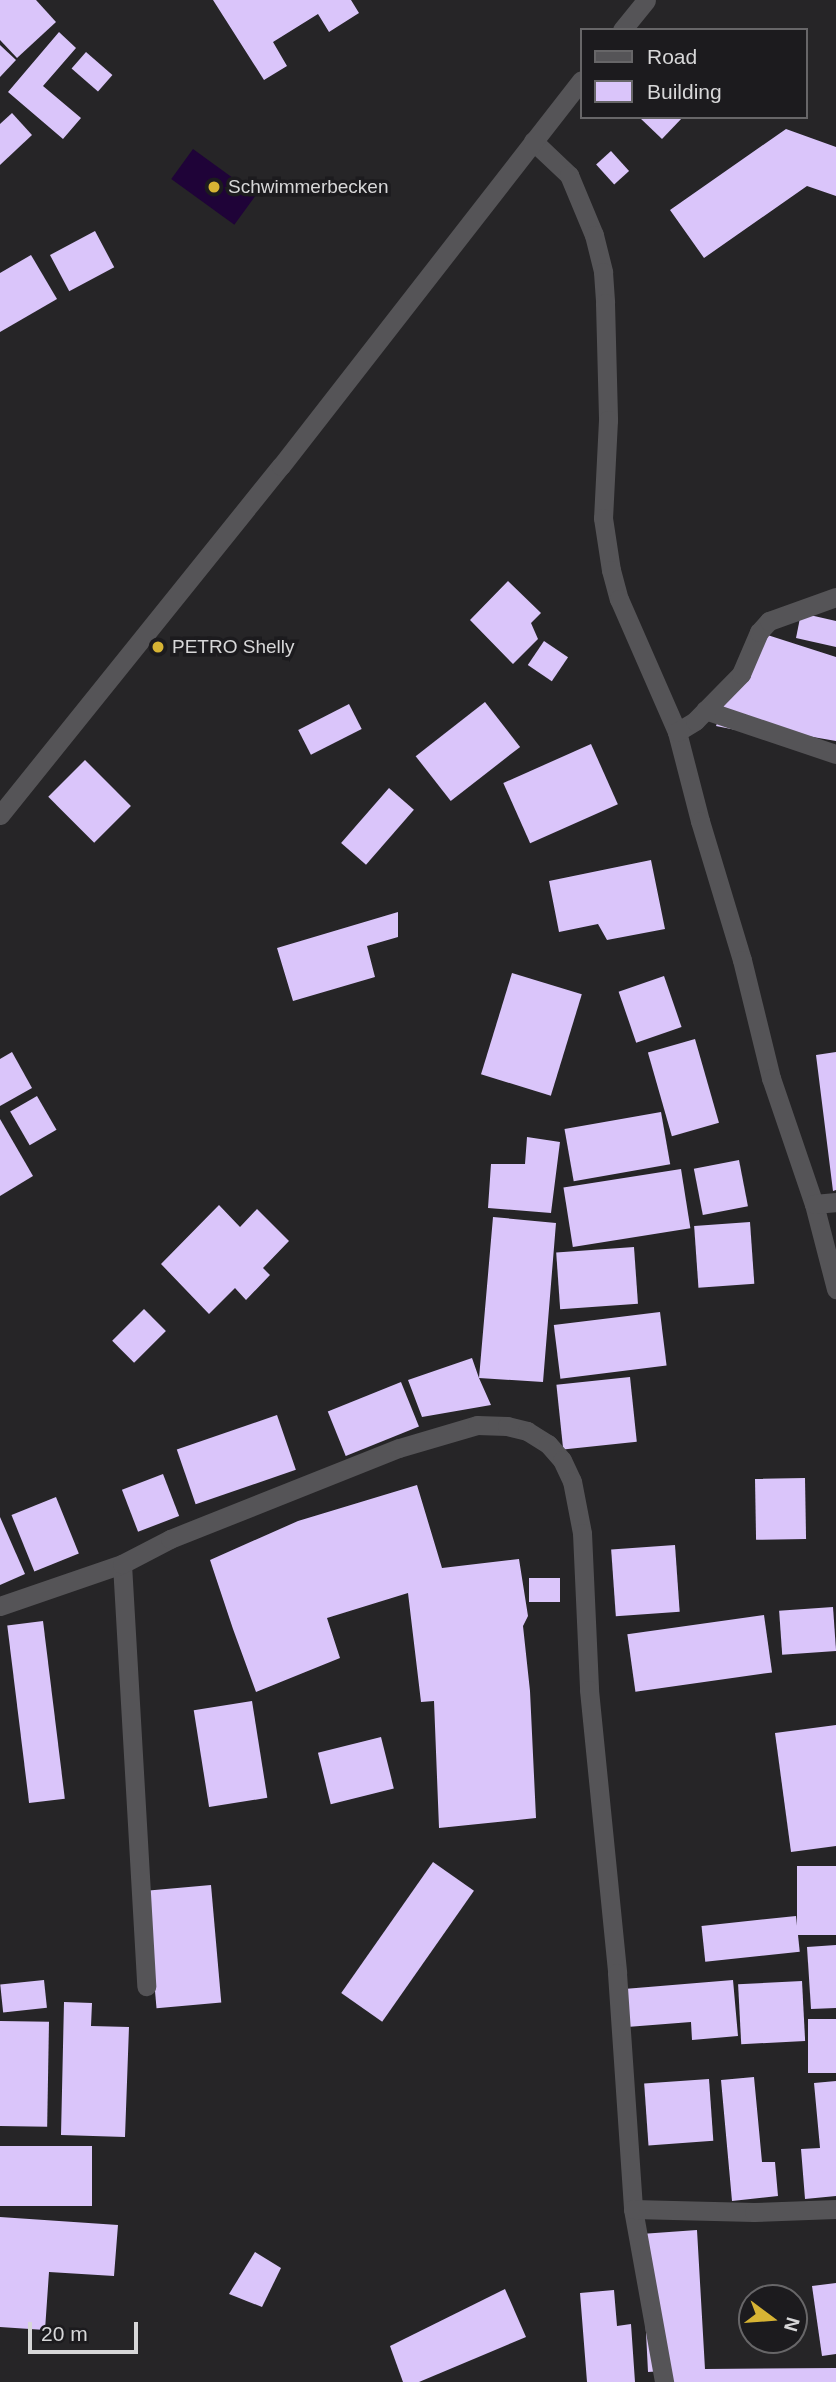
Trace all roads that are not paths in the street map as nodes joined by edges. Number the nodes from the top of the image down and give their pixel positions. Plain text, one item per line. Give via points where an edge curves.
1 (646, 0) edge
2 (624, 28) edge
3 (580, 82) edge
4 (533, 141) junction
5 (836, 597) edge
6 (705, 710) junction
7 (677, 733) junction
8 (836, 754) edge
9 (0, 814) edge
10 (836, 1202) edge
11 (814, 1204) junction
12 (836, 1289) edge
13 (122, 1564) junction
14 (0, 1606) edge
15 (146, 1986) dead end
16 (633, 2209) junction
17 (836, 2209) edge
18 (664, 2382) edge

1 - 2 street
3 - 4 street
4 - 7 street via 569,176 585,208 603,272 608,420 603,518 609,557 619,599
4 - 9 street via 281,466
5 - 6 street via 769,621 759,632 741,674
6 - 7 street
6 - 8 street
7 - 11 street via 771,1078
10 - 11 street
11 - 12 street
13 - 14 street
13 - 15 street
13 - 16 street via 170,1539 399,1448 477,1424 527,1431 562,1460 572,1480 582,1533 589,1690 617,1973
16 - 17 street
16 - 18 street

